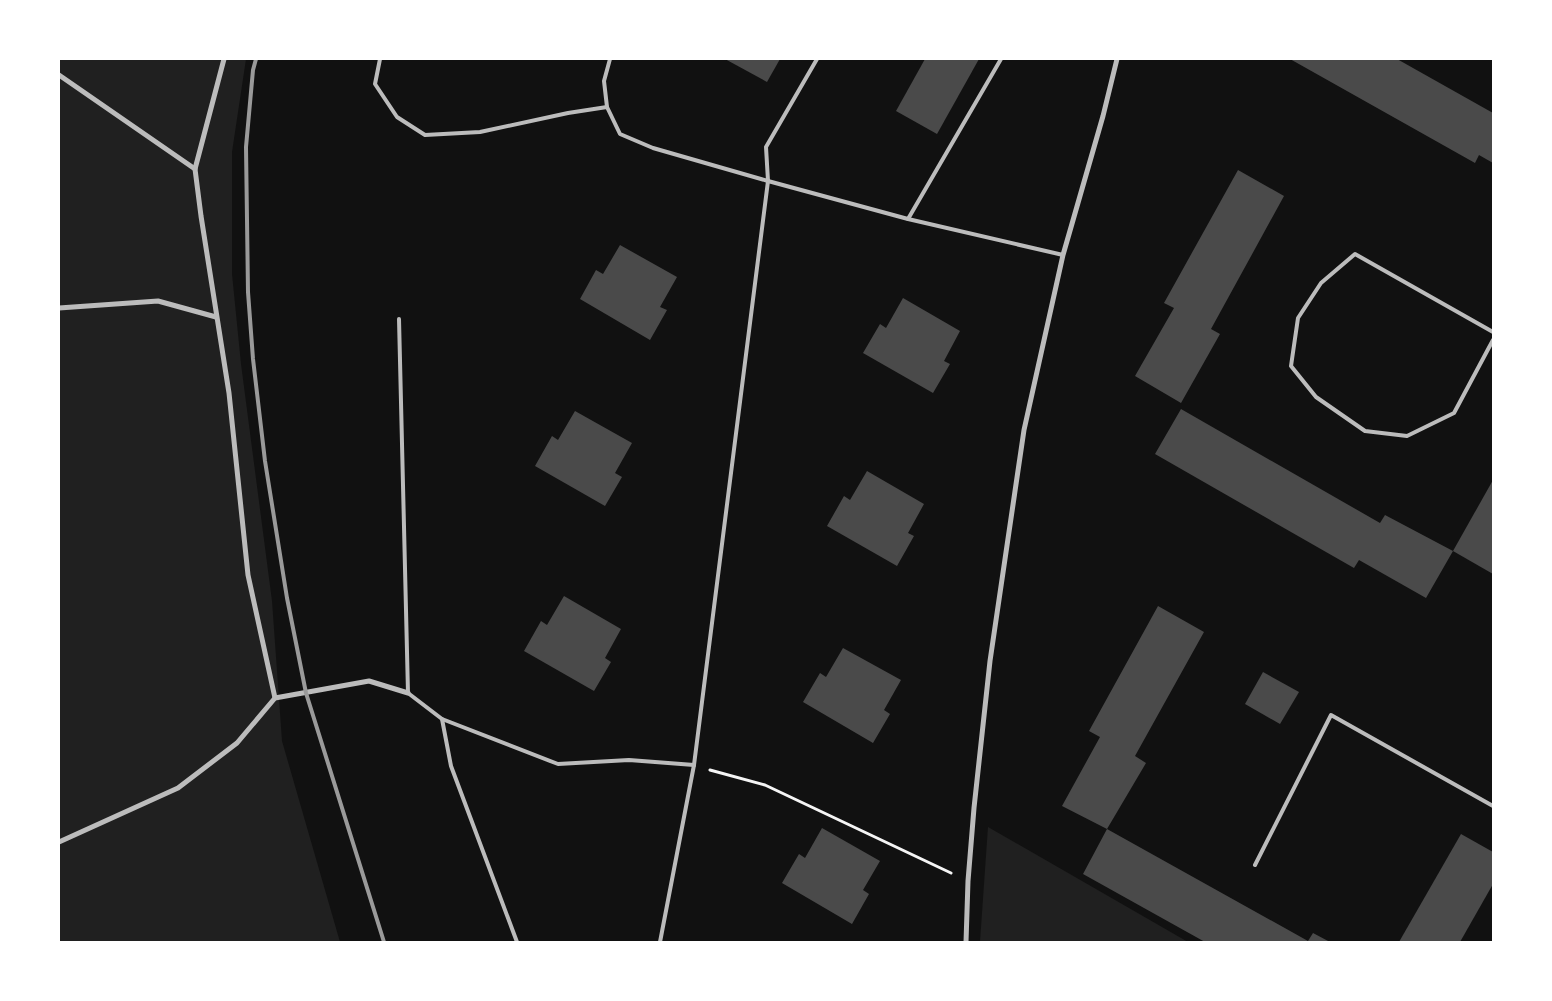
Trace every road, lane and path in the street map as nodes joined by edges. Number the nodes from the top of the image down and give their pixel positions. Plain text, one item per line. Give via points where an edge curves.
1 (224, 59) edge
2 (380, 59) edge
3 (610, 59) edge
4 (817, 59) edge
5 (1001, 59) edge
6 (1117, 59) edge
7 (59, 75) edge
8 (607, 107) junction
9 (195, 169) junction
10 (768, 181) junction
11 (908, 219) junction
12 (1063, 255) junction
13 (59, 308) edge
14 (216, 317) junction
15 (399, 319) dead end
16 (1493, 332) edge
17 (1493, 340) edge
18 (408, 693) junction
19 (275, 698) junction
20 (442, 719) junction
21 (694, 765) junction
22 (1493, 806) edge
23 (59, 842) edge
24 (1255, 865) dead end
25 (968, 881) junction
26 (517, 942) edge
27 (660, 942) edge
28 (966, 942) edge

1 - 9 street
2 - 8 lane via 376,84 397,117 426,134 480,132
3 - 8 lane via 604,81
4 - 10 lane via 766,147
5 - 11 lane
6 - 12 street
7 - 9 street
8 - 10 lane via 620,134 653,148
9 - 14 street
10 - 11 lane
10 - 21 lane
11 - 12 lane
12 - 25 street via 1024,430 990,662
13 - 14 street via 158,301
14 - 19 street via 229,393 248,575
15 - 18 lane
16 - 17 lane via 1354,254 1321,283 1298,318 1291,366 1316,397 1365,431 1407,436 1454,413
18 - 19 street via 369,681
18 - 20 lane
19 - 23 street via 237,743 178,788
20 - 21 lane via 558,764 629,760
20 - 26 lane via 451,766
21 - 25 path via 765,785
21 - 27 lane
22 - 24 lane via 1331,715
25 - 28 street

